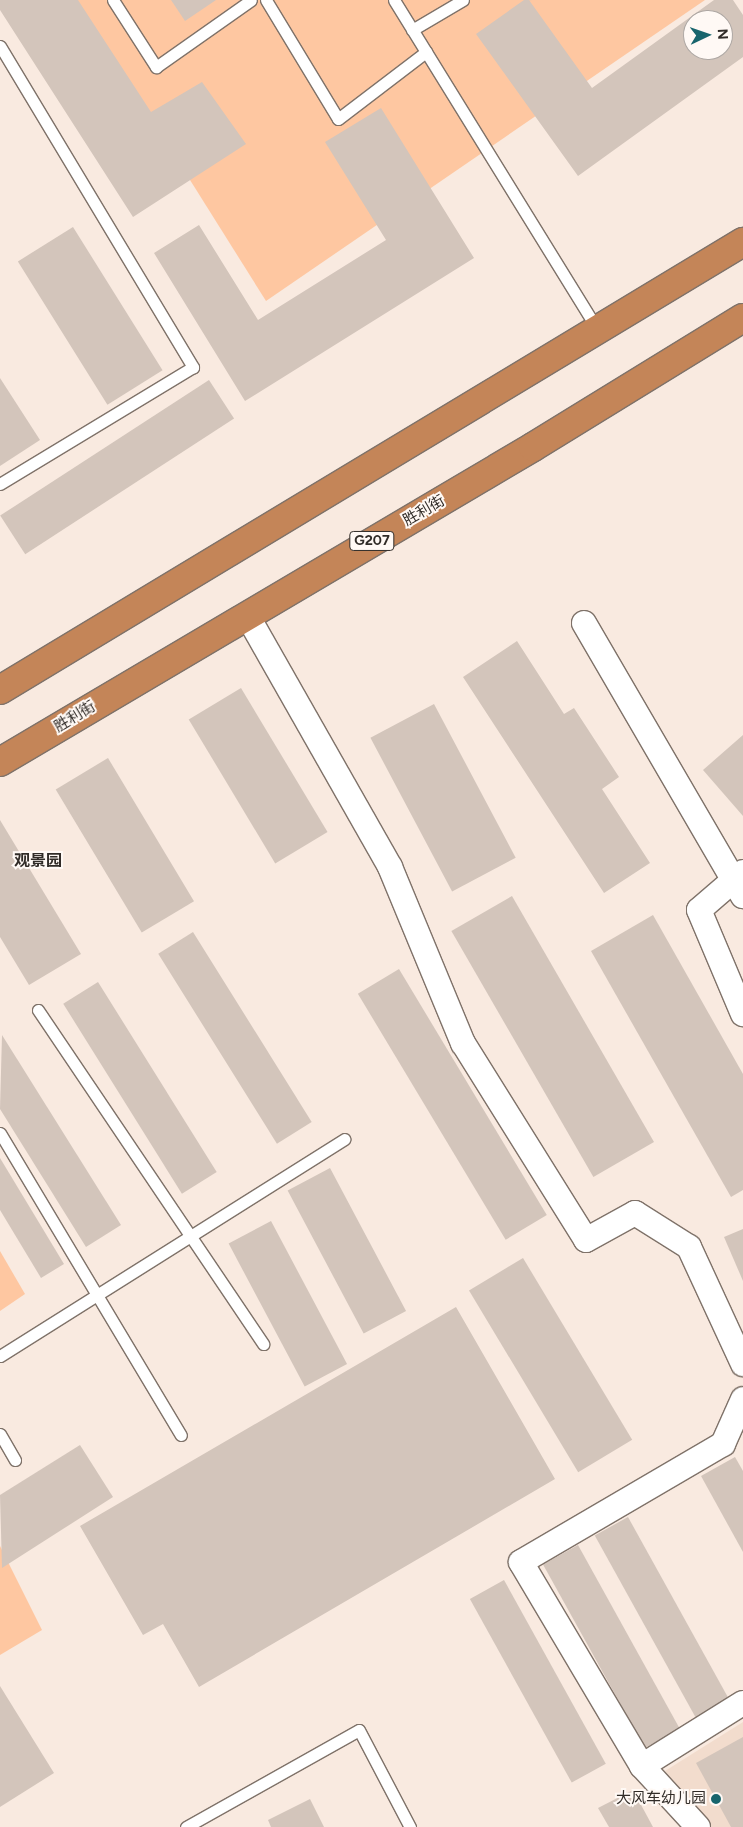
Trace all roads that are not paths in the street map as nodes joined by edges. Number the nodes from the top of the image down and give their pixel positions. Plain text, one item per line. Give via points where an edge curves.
1 (113, 0) edge
2 (251, 0) edge
3 (266, 0) edge
4 (394, 0) edge
5 (463, 0) edge
6 (412, 30) junction
7 (0, 46) edge
8 (426, 52) junction
9 (743, 242) edge
10 (743, 318) edge
11 (598, 330) junction
12 (0, 484) edge
13 (247, 615) junction
14 (584, 623) dead end
15 (0, 690) edge
16 (0, 762) edge
17 (740, 883) edge
18 (38, 1010) dead end
19 (743, 1014) edge
20 (0, 1133) edge
21 (344, 1139) dead end
22 (190, 1236) junction
23 (97, 1295) junction
24 (263, 1344) dead end
25 (0, 1356) edge
26 (743, 1364) edge
27 (743, 1399) edge
28 (0, 1434) edge
29 (181, 1435) dead end
30 (15, 1460) dead end
31 (743, 1703) edge
32 (642, 1766) junction
33 (186, 1827) edge
34 (410, 1827) edge
35 (698, 1827) edge

1 - 2 lane via 156,67
3 - 8 lane via 338,118
4 - 6 lane
5 - 6 lane
6 - 8 lane
7 - 12 lane via 193,367
8 - 11 lane
9 - 11 highway
10 - 13 highway, 胜利街 / G207 via 533,447
11 - 15 highway
13 - 16 highway, 胜利街 / G207
13 - 26 street via 390,867 463,1043 586,1240 635,1214 689,1248
14 - 17 street
17 - 19 street via 699,910
18 - 22 lane
20 - 23 lane
21 - 22 lane
22 - 23 lane
22 - 24 lane
23 - 25 lane
23 - 29 lane
27 - 32 street via 722,1444 521,1562
28 - 30 lane
31 - 32 street
32 - 35 street
33 - 34 lane via 359,1730

